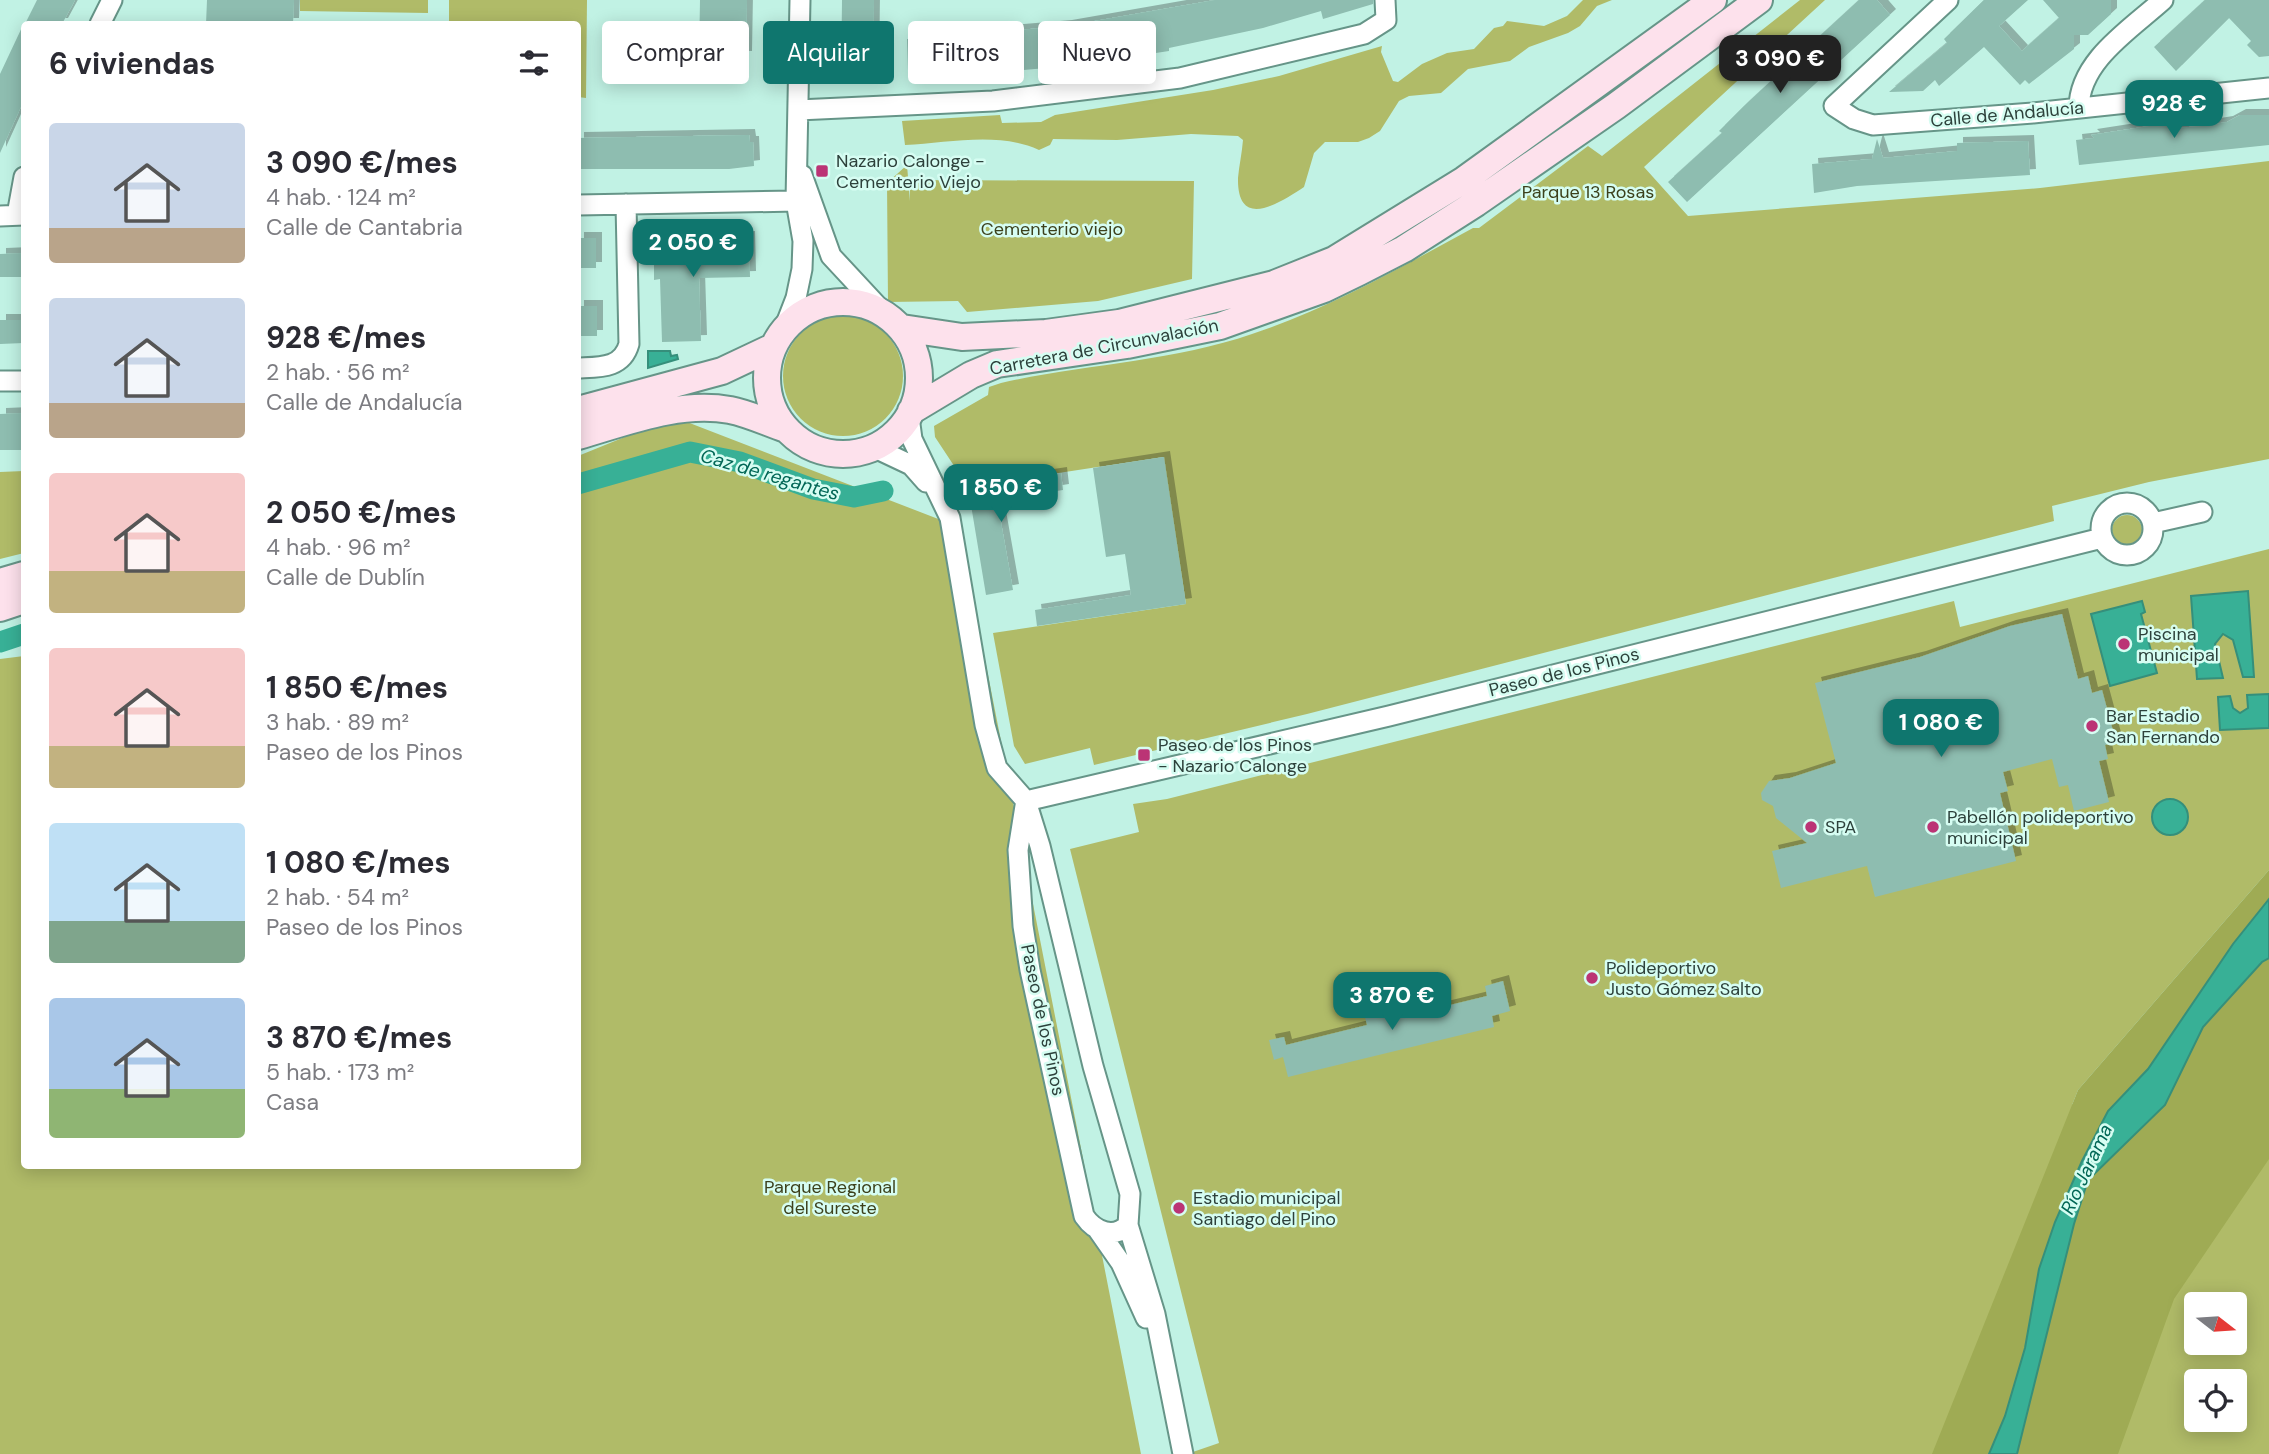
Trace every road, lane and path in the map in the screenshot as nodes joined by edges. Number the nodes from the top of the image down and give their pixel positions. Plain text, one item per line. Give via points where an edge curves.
1 (112, 0) edge
2 (800, 0) edge
3 (1385, 0) edge
4 (1713, 0) edge
5 (1759, 0) edge
6 (1948, 0) edge
7 (2163, 0) edge
8 (102, 21) edge
9 (2269, 88) edge
10 (2079, 108) junction
11 (798, 110) junction
12 (799, 164) junction
13 (21, 188) edge
14 (796, 201) junction
15 (626, 204) junction
16 (581, 205) edge
17 (14, 215) edge
18 (893, 321) junction
19 (779, 338) junction
20 (581, 368) edge
21 (0, 381) edge
22 (21, 381) edge
23 (581, 410) edge
24 (910, 414) junction
25 (786, 429) junction
26 (581, 435) edge
27 (875, 447) junction
28 (944, 501) junction
29 (2202, 512) dead end
30 (2153, 523) junction
31 (2102, 538) junction
32 (21, 576) edge
33 (0, 582) edge
34 (21, 601) edge
35 (0, 608) edge
36 (1026, 802) junction
37 (1128, 1224) junction
38 (1098, 1230) junction
39 (1158, 1338) junction
40 (1183, 1454) edge

1 - 8 street
2 - 11 street
3 - 11 street via 1386,20 1377,29 1180,78 993,101
4 - 18 main road, Carretera de Circunvalación via 1464,180 1334,260 1274,284 1174,312 1046,333 962,337
5 - 24 main road, Carretera de Circunvalación via 1476,203 1359,272 1220,326 997,364 971,374
6 - 10 street, Calle de Andalucía via 1834,106 1874,125
7 - 10 street via 2091,69 2082,84
9 - 10 street, Calle de Andalucía
11 - 12 street
12 - 14 street
12 - 18 street via 831,256
13 - 17 street
14 - 15 street
14 - 19 street via 802,269
15 - 16 street
15 - 20 street via 629,344 615,364
18 - 19 main road via 855,302 823,304 802,314
18 - 24 main road via 918,362 920,381
19 - 23 main road via 722,370
19 - 25 main road via 768,368 768,390
21 - 22 street
24 - 27 main road via 900,429
24 - 28 street, Paseo de los Pinos via 912,439
25 - 26 main road via 729,410 700,408 673,410
25 - 27 main road via 828,453 852,454
27 - 28 street, Paseo de los Pinos via 911,465
28 - 36 street, Paseo de los Pinos via 985,725 1003,777
29 - 30 street
30 - 31 street via 2151,540 2139,553 2113,552
30 - 31 street via 2149,514 2134,504 2115,506 2102,519
31 - 36 street, Paseo de los Pinos
32 - 33 main road
34 - 35 main road
36 - 37 street, Paseo de los Pinos via 1130,1194
36 - 38 street, Paseo de los Pinos via 1018,850 1030,970 1084,1216
37 - 38 street via 1112,1234
37 - 39 street, Paseo de los Pinos
38 - 39 street, Paseo de los Pinos via 1112,1246
39 - 40 street, Paseo de los Pinos

